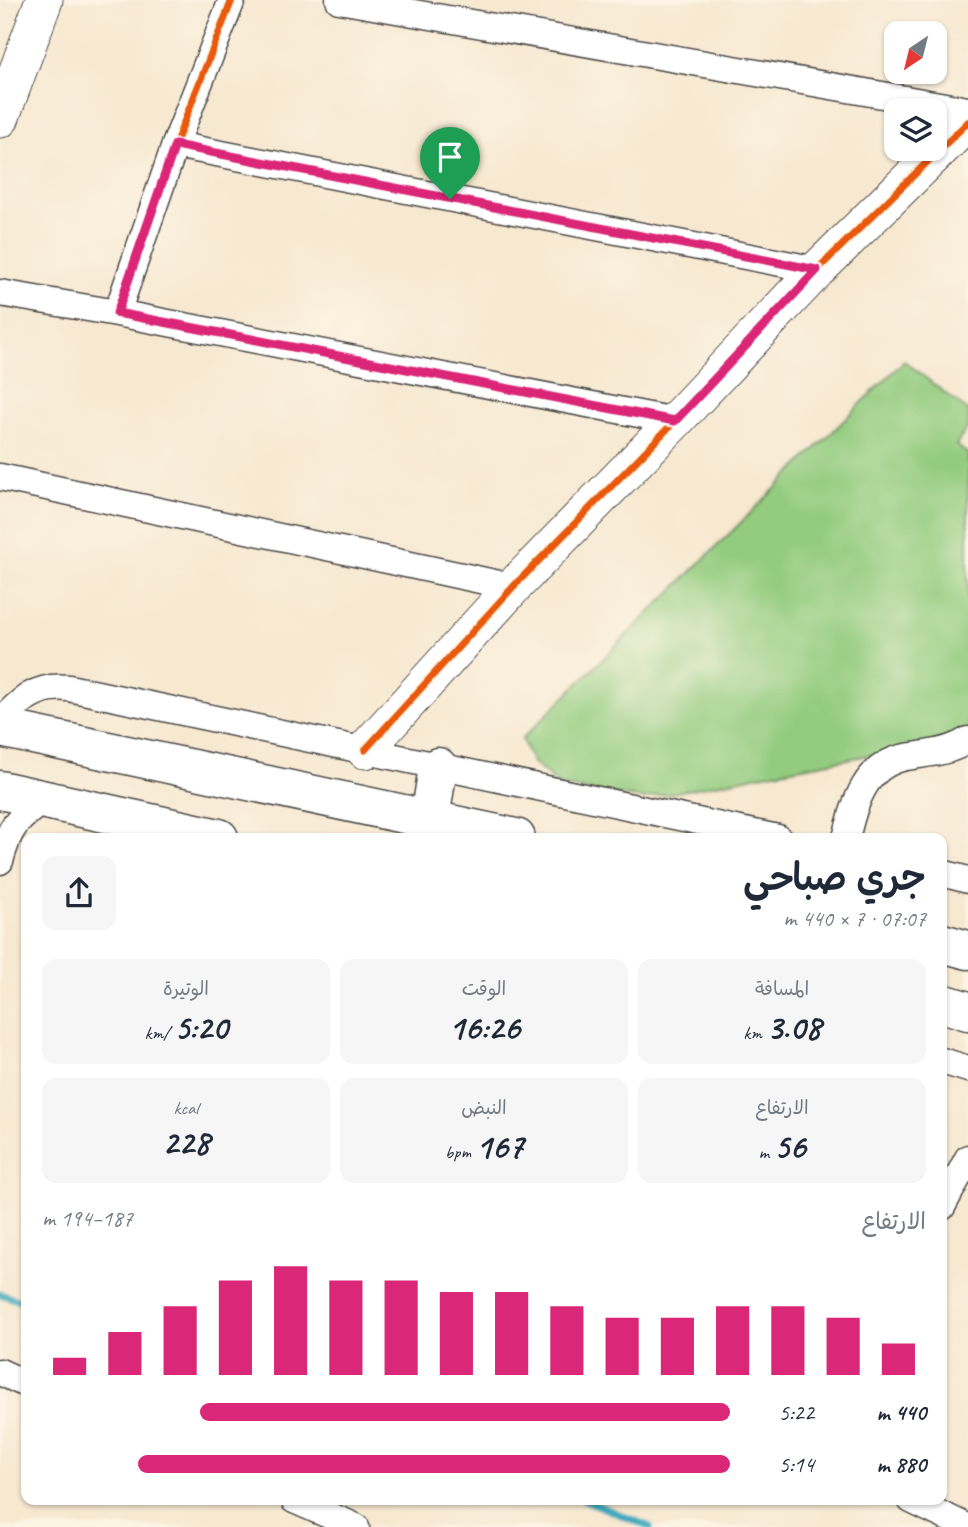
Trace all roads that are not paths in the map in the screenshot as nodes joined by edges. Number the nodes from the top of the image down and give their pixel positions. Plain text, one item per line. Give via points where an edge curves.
1 (44, 0) edge
2 (232, 0) edge
3 (339, 0) edge
4 (416, 7) edge
5 (968, 110) edge
6 (0, 119) edge
7 (968, 121) edge
8 (175, 145) junction
9 (817, 270) junction
10 (0, 293) edge
11 (117, 313) junction
12 (675, 421) junction
13 (0, 477) edge
14 (513, 587) junction
15 (0, 722) edge
16 (0, 728) edge
17 (968, 740) edge
18 (365, 750) junction
19 (438, 767) junction
20 (0, 790) edge
21 (43, 800) junction
22 (430, 819) junction
23 (196, 833) edge
24 (469, 833) edge
25 (754, 833) edge
26 (847, 833) edge
27 (10, 854) edge
28 (947, 874) edge
29 (968, 880) edge
30 (947, 944) edge
31 (968, 950) edge
32 (947, 1005) edge
33 (968, 1011) edge
34 (947, 1063) edge
35 (968, 1069) edge
36 (968, 1158) edge
37 (947, 1198) edge
38 (0, 1372) edge
39 (21, 1382) edge
40 (300, 1505) edge
41 (921, 1505) edge
42 (316, 1519) edge
43 (356, 1527) edge
44 (967, 1527) edge

1 - 6 street
2 - 8 street
3 - 4 street
4 - 5 street
7 - 9 street
8 - 9 street
8 - 11 street
9 - 12 street
10 - 11 street
11 - 12 street
12 - 14 street
13 - 14 street
14 - 18 street
15 - 18 street via 28,694 55,686
16 - 22 main road
17 - 26 street via 934,754 895,760 873,774 858,794
18 - 19 street
19 - 22 main road
19 - 25 street
20 - 21 main road
21 - 23 main road
21 - 27 street via 10,830
22 - 24 main road
28 - 29 street
30 - 31 main road
32 - 33 main road
34 - 35 street
36 - 37 street
38 - 39 street
40 - 42 street
41 - 44 street
42 - 43 street

